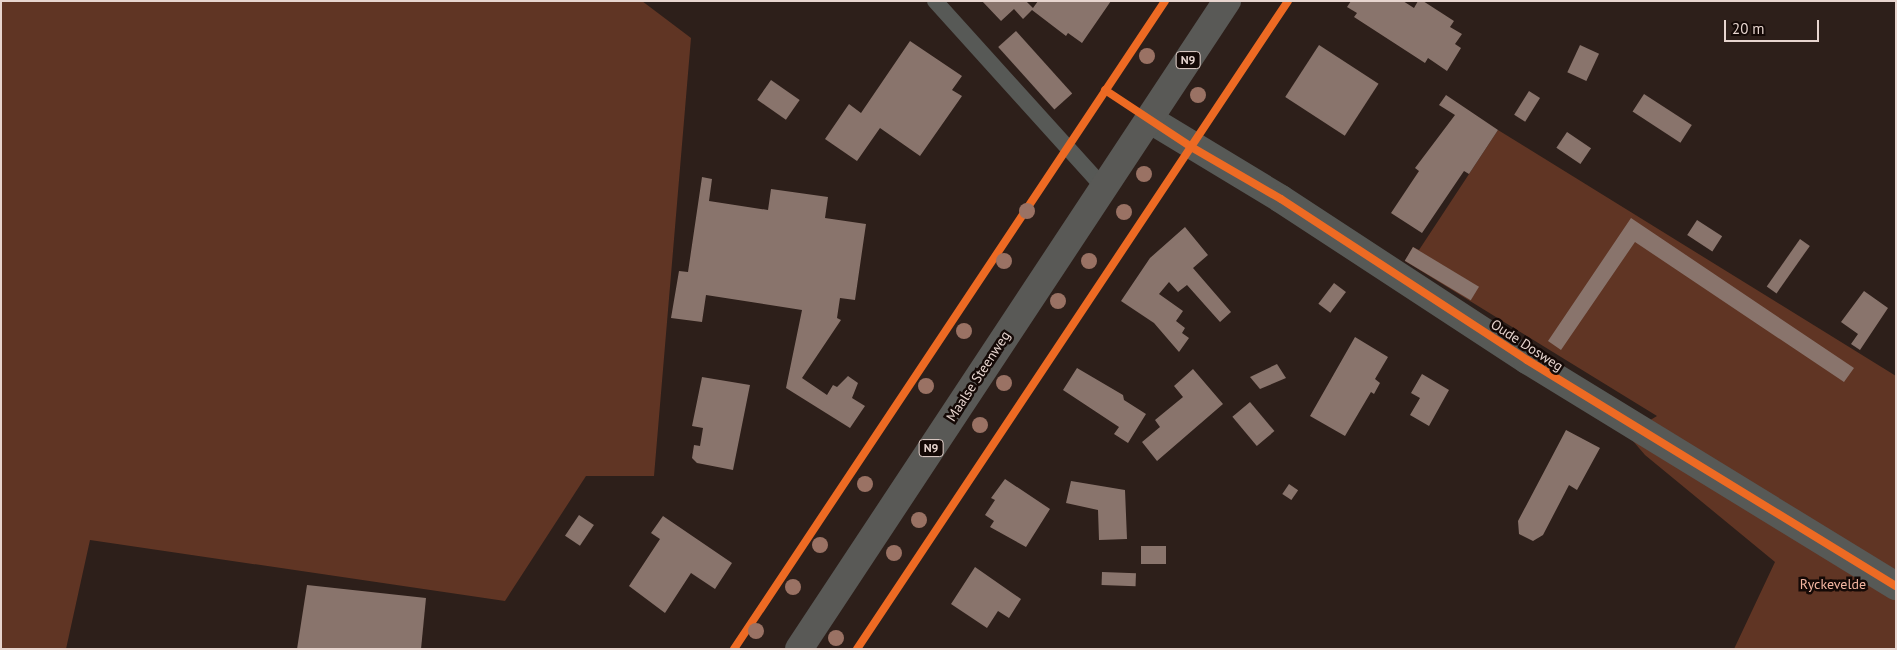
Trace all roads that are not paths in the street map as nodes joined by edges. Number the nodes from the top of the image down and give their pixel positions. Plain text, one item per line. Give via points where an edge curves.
1 (935, 1) edge
2 (1227, 1) edge
3 (1149, 119) junction
4 (1097, 195) junction
5 (1896, 586) edge
6 (799, 649) edge

1 - 4 lane
2 - 3 main road, N9
3 - 4 main road, N9
3 - 5 street, Oude Dosweg via 1281,199 1527,360
4 - 6 main road, Maalse Steenweg / N9

